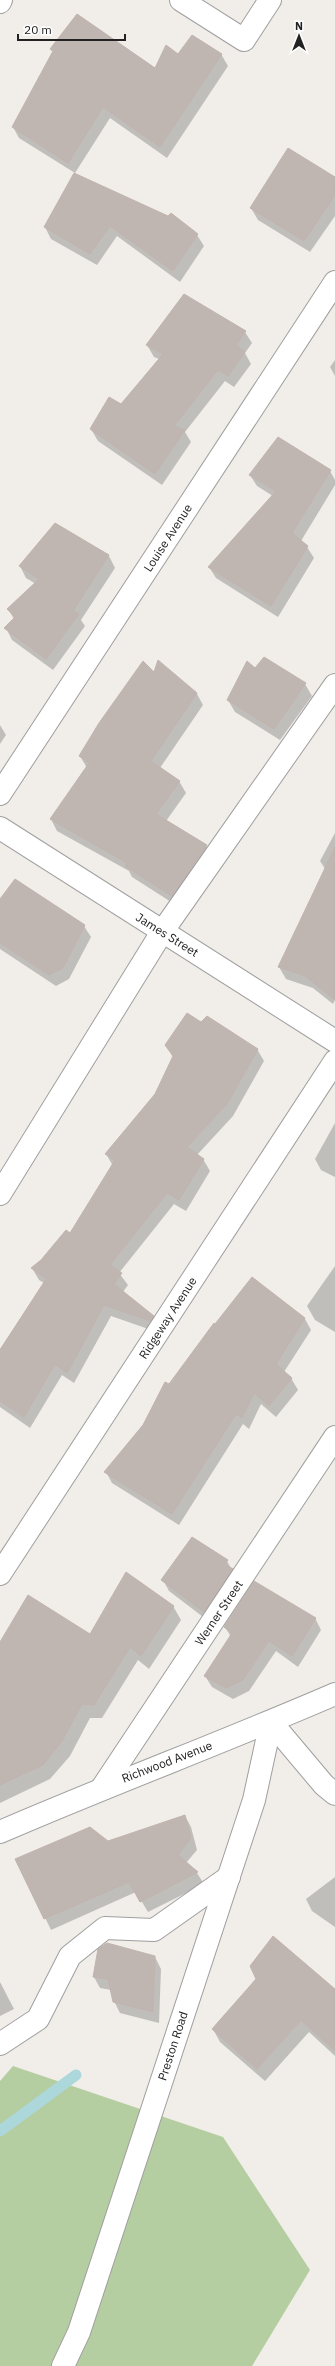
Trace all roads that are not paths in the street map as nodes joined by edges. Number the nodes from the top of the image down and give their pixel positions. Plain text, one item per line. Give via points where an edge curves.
1 (182, 0) edge
2 (270, 0) edge
3 (335, 282) edge
4 (335, 685) edge
5 (0, 794) edge
6 (0, 828) edge
7 (162, 932) junction
8 (335, 1042) edge
9 (335, 1061) edge
10 (0, 1194) edge
11 (335, 1437) edge
12 (0, 1574) edge
13 (335, 1694) edge
14 (271, 1722) junction
15 (102, 1788) junction
16 (335, 1794) edge
17 (0, 1832) edge
18 (229, 1877) junction
19 (0, 2044) edge
20 (63, 2366) edge

1 - 2 street via 244,40
3 - 5 street, Louise Avenue
4 - 7 street
6 - 7 street, James Street
7 - 8 street, James Street
7 - 10 street
9 - 12 street, Ridgeway Avenue
11 - 15 street, Werner Street
13 - 14 street, Richwood Avenue
14 - 15 street, Richwood Avenue
14 - 16 street
14 - 18 street, Preston Road via 254,1800
15 - 17 street, Richwood Avenue
18 - 19 street via 154,1930 105,1928 70,1956 38,2019
18 - 20 street, Preston Road via 79,2332

